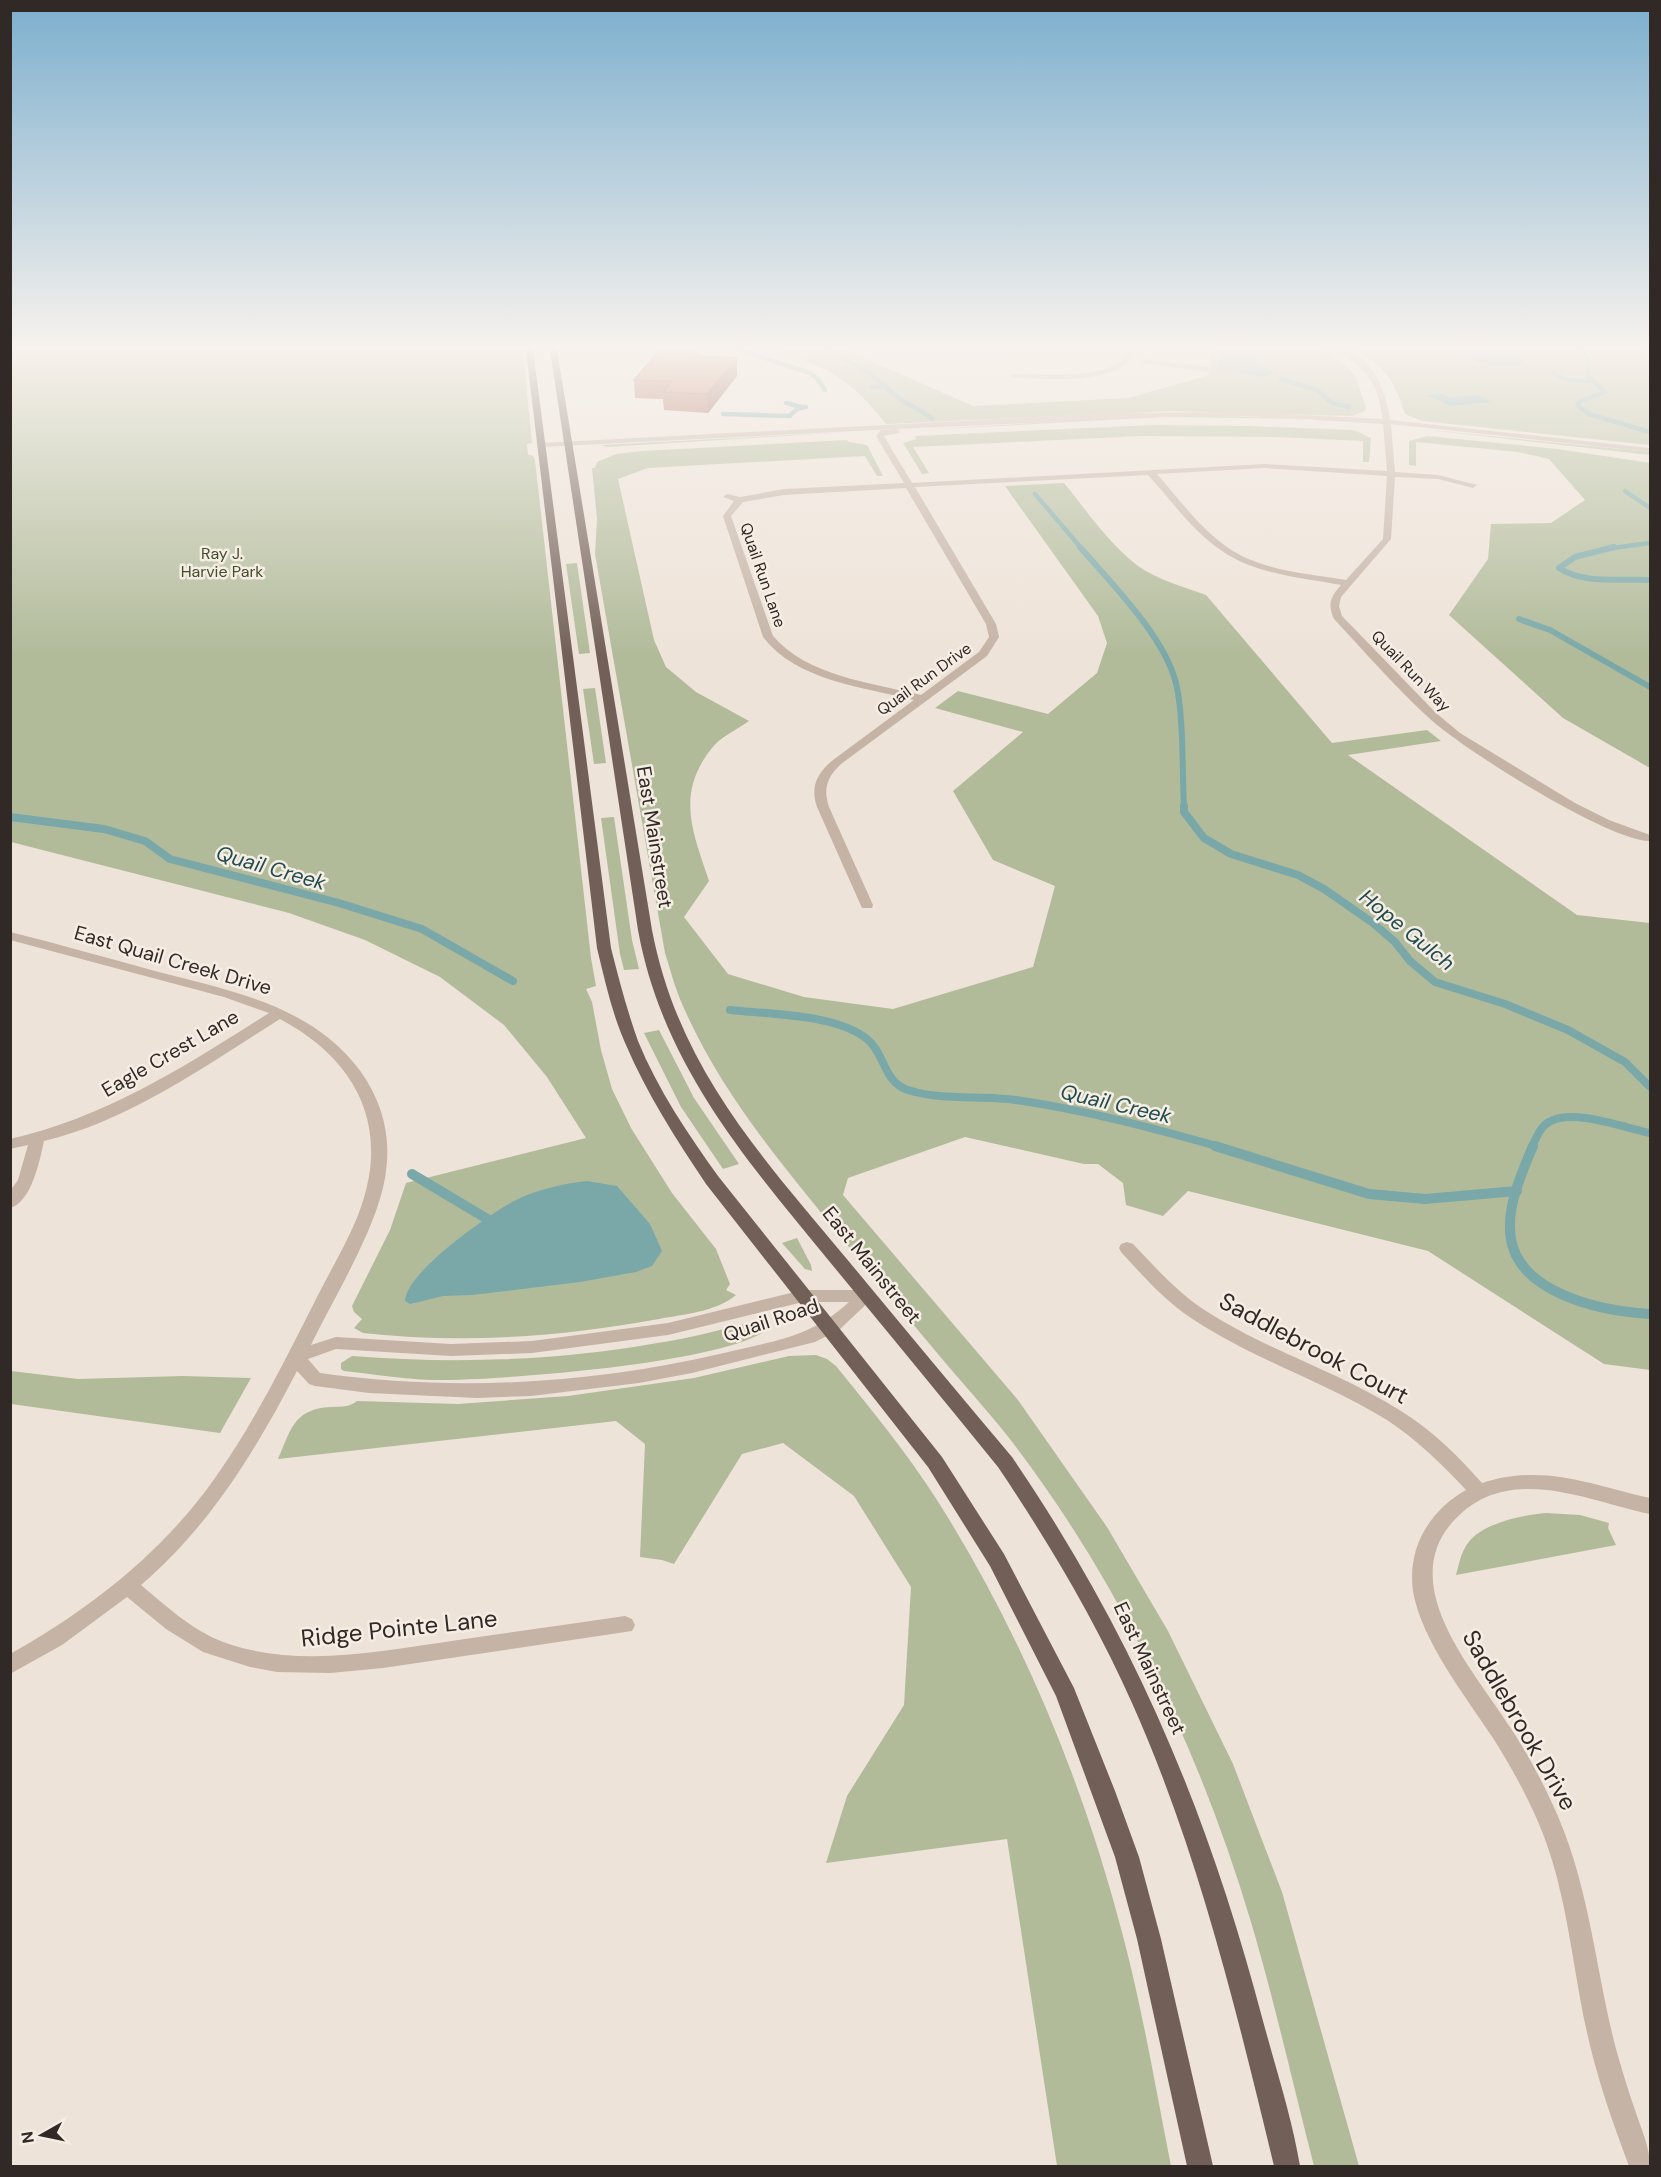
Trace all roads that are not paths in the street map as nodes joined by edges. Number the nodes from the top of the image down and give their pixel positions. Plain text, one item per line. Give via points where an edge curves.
1 (542, 452) edge
2 (569, 452) edge
3 (889, 452) edge
4 (1389, 452) edge
5 (1631, 452) edge
6 (1650, 458) edge
7 (1150, 472) junction
8 (1389, 472) junction
9 (909, 485) junction
10 (1473, 485) dead end
11 (727, 497) dead end
12 (740, 500) junction
13 (1348, 583) junction
14 (923, 699) junction
15 (1648, 838) dead end
16 (867, 905) dead end
17 (10, 936) edge
18 (280, 1013) junction
19 (37, 1139) junction
20 (10, 1144) edge
21 (10, 1203) edge
22 (1127, 1248) dead end
23 (803, 1296) junction
24 (866, 1296) junction
25 (828, 1329) junction
26 (296, 1356) junction
27 (1478, 1491) junction
28 (1650, 1506) edge
29 (127, 1585) junction
30 (625, 1625) dead end
31 (10, 1665) edge
32 (1200, 2166) edge
33 (1287, 2166) edge
34 (1642, 2166) edge

1 - 23 main road via 602,933 619,1007 643,1067 681,1135
2 - 24 main road, East Mainstreet via 645,930 665,1006 692,1065 726,1120
3 - 9 street, Quail Run Drive
4 - 8 street, Quail Run Way
5 - 6 street
7 - 8 street via 1271,466
7 - 9 street
7 - 13 street via 1216,542 1233,554 1268,567
8 - 10 street
8 - 13 street, Quail Run Way via 1387,538
9 - 12 street via 784,492
9 - 14 street, Quail Run Drive via 994,631 987,651
11 - 12 street
12 - 14 street, Quail Run Lane via 728,516 768,637 776,649 810,668
13 - 15 street, Quail Run Way via 1335,599 1337,617 1442,725 1553,796 1605,823
14 - 16 street, Quail Run Drive via 837,762 820,783 823,807
17 - 18 street, East Quail Creek Drive via 227,994
18 - 19 street, Eagle Crest Lane via 132,1103
18 - 26 street, East Quail Creek Drive via 323,1038 353,1070 372,1101 380,1142 376,1182 365,1217
19 - 20 street, Eagle Crest Lane
19 - 21 street via 26,1181
22 - 27 street, Saddlebrook Court via 1161,1284 1197,1313 1395,1416 1435,1446
23 - 24 street, Quail Road
23 - 25 main road
23 - 26 street, Quail Road via 668,1329 561,1344 468,1350 336,1343
24 - 25 street, Quail Road
24 - 33 main road, East Mainstreet via 1030,1497 1082,1581 1131,1677 1203,1858
25 - 26 street, Quail Road via 685,1368 488,1392 391,1389 315,1379
25 - 32 main road via 903,1419 967,1510 1066,1695 1127,1857
26 - 29 street, East Quail Creek Drive via 236,1466 175,1540
27 - 28 street, Saddlebrook Drive via 1505,1483 1550,1482
27 - 34 street, Saddlebrook Drive via 1447,1514 1426,1543 1420,1574 1424,1602 1442,1640 1514,1753 1555,1836 1575,1897 1595,2014 1610,2074
29 - 30 street, Ridge Pointe Lane via 204,1643 238,1656 280,1665 370,1660
29 - 31 street, East Quail Creek Drive via 71,1628

